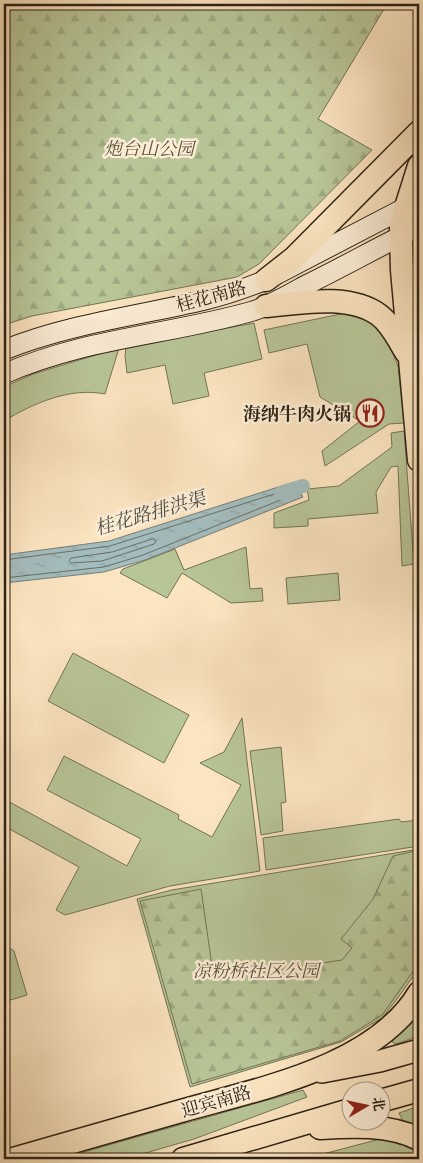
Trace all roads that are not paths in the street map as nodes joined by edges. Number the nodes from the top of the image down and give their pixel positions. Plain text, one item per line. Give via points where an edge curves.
1 (419, 132) edge
2 (419, 166) edge
3 (412, 204) edge
4 (410, 232) edge
5 (266, 280) junction
6 (266, 306) junction
7 (4, 350) edge
8 (410, 358) junction
9 (4, 374) edge
10 (419, 460) edge
11 (419, 993) edge
12 (419, 1050) edge
13 (305, 1076) junction
14 (419, 1090) edge
15 (390, 1098) edge
16 (340, 1113) edge
17 (281, 1131) junction
18 (419, 1139) edge
19 (14, 1159) edge
20 (183, 1159) edge

1 - 5 highway via 294,258
2 - 3 highway
3 - 4 highway via 402,224
3 - 5 main road, 桂花南路
4 - 6 main road, 桂花南路
4 - 8 highway via 402,270
5 - 7 main road, 桂花南路 via 206,300 66,330
6 - 8 highway via 324,301 364,308 378,314 391,327
6 - 9 main road, 桂花南路 via 215,320 68,350
8 - 10 highway
11 - 13 highway via 389,1030
12 - 13 main road, 迎宾南路
13 - 19 highway, 迎宾南路
14 - 15 highway
16 - 17 highway
17 - 18 highway via 364,1127
17 - 20 highway

